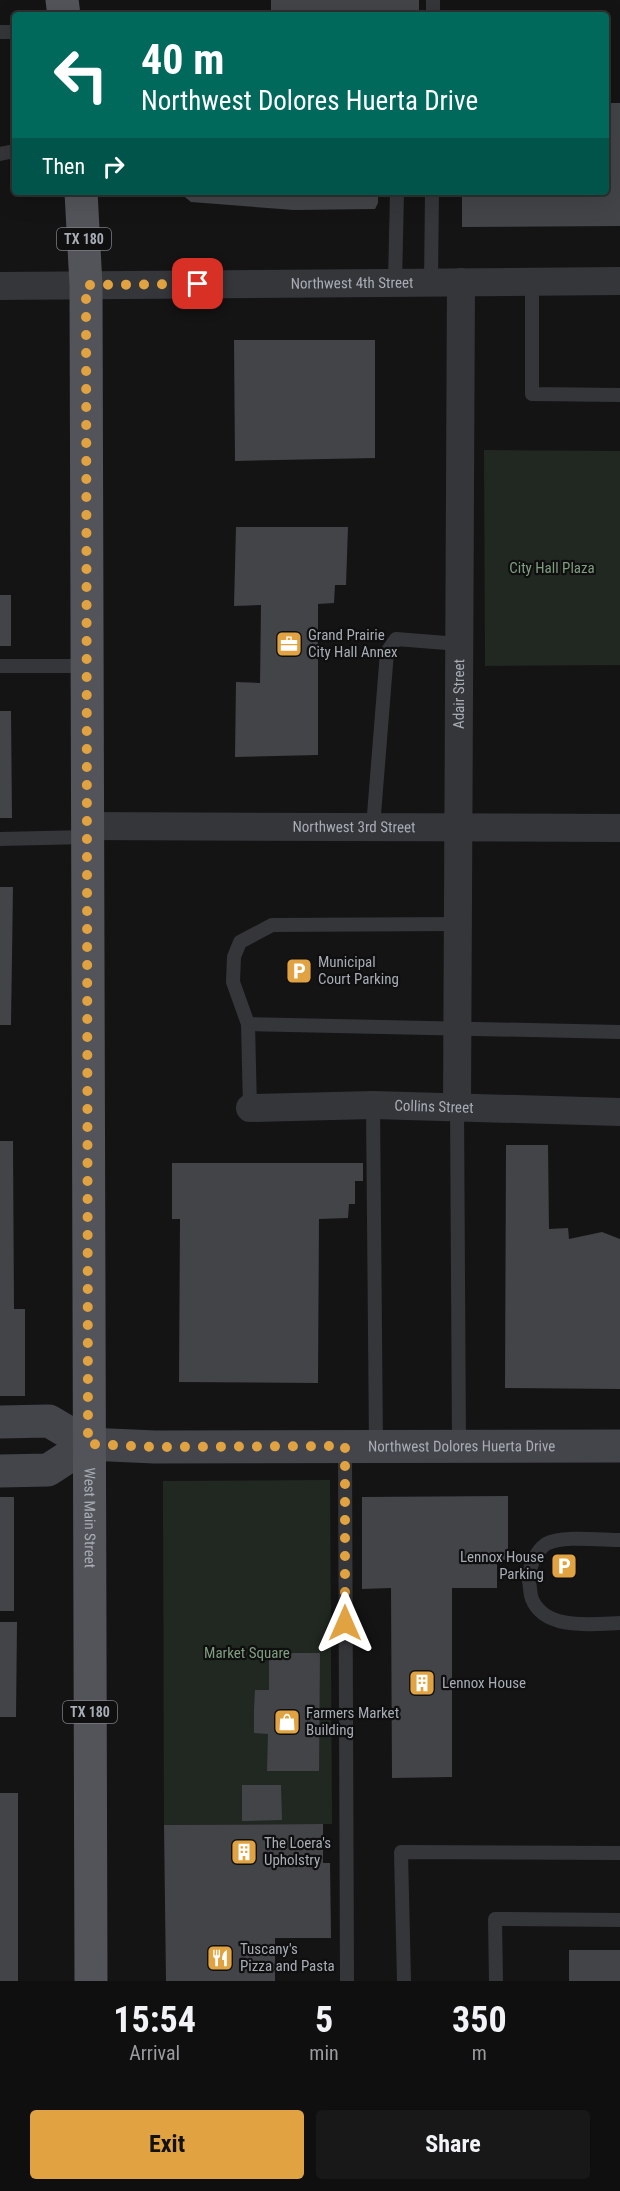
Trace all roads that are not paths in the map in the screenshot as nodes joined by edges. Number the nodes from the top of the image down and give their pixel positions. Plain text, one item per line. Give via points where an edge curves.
1 (81, 195) edge
2 (397, 195) edge
3 (432, 195) edge
4 (620, 281) edge
5 (395, 282) junction
6 (431, 282) junction
7 (461, 282) junction
8 (532, 282) junction
9 (86, 285) junction
10 (0, 286) edge
11 (620, 395) edge
12 (459, 644) junction
13 (0, 666) edge
14 (87, 666) junction
15 (373, 827) junction
16 (458, 827) junction
17 (620, 828) edge
18 (87, 832) junction
19 (0, 839) edge
20 (458, 924) junction
21 (248, 1024) junction
22 (458, 1030) junction
23 (620, 1032) edge
24 (373, 1105) junction
25 (457, 1106) junction
26 (250, 1108) joint
27 (620, 1112) edge
28 (0, 1422) edge
29 (88, 1444) junction
30 (361, 1446) junction
31 (459, 1446) junction
32 (620, 1446) edge
33 (0, 1471) edge
34 (620, 1540) edge
35 (620, 1623) edge
36 (620, 1853) edge
37 (620, 1920) edge
38 (91, 1981) edge
39 (347, 1981) edge
40 (404, 1981) edge
41 (496, 1981) edge

1 - 9 main road, West Main Street / TX 180
2 - 5 lane
3 - 6 lane
4 - 8 street, Northwest 4th Street
5 - 6 street, Northwest 4th Street
5 - 9 street, Northwest 4th Street
6 - 7 street, Northwest 4th Street
7 - 8 street, Northwest 4th Street
7 - 12 street, Adair Street
8 - 11 lane via 532,394
9 - 10 street, Northwest 4th Street
9 - 14 main road, West Main Street / TX 180
12 - 15 lane via 396,639 387,652
12 - 16 street, Adair Street
13 - 14 lane
14 - 18 main road, West Main Street / TX 180
15 - 16 street, Northwest 3rd Street
15 - 18 street, Northwest 3rd Street
16 - 17 street, Northwest 3rd Street
16 - 20 street, Adair Street
18 - 19 lane
18 - 29 main road, West Main Street / TX 180
20 - 21 lane via 272,925 254,933 240,942 234,957 233,982
20 - 22 street, Adair Street
21 - 22 lane
21 - 26 lane
22 - 23 lane
22 - 25 street, Adair Street
24 - 25 street, Collins Street
24 - 26 street, Collins Street
24 - 30 lane
25 - 27 street, Collins Street
25 - 31 lane
28 - 29 street via 50,1421
29 - 30 street, Northwest Dolores Huerta Drive
29 - 33 street via 48,1470
29 - 38 main road, West Main Street / TX 180
30 - 31 street, Northwest Dolores Huerta Drive
30 - 39 lane
31 - 32 street, Northwest Dolores Huerta Drive
34 - 35 lane via 563,1540 547,1544 534,1558 529,1575 532,1599 544,1614 565,1623
36 - 40 lane via 402,1852
37 - 41 lane via 495,1918

